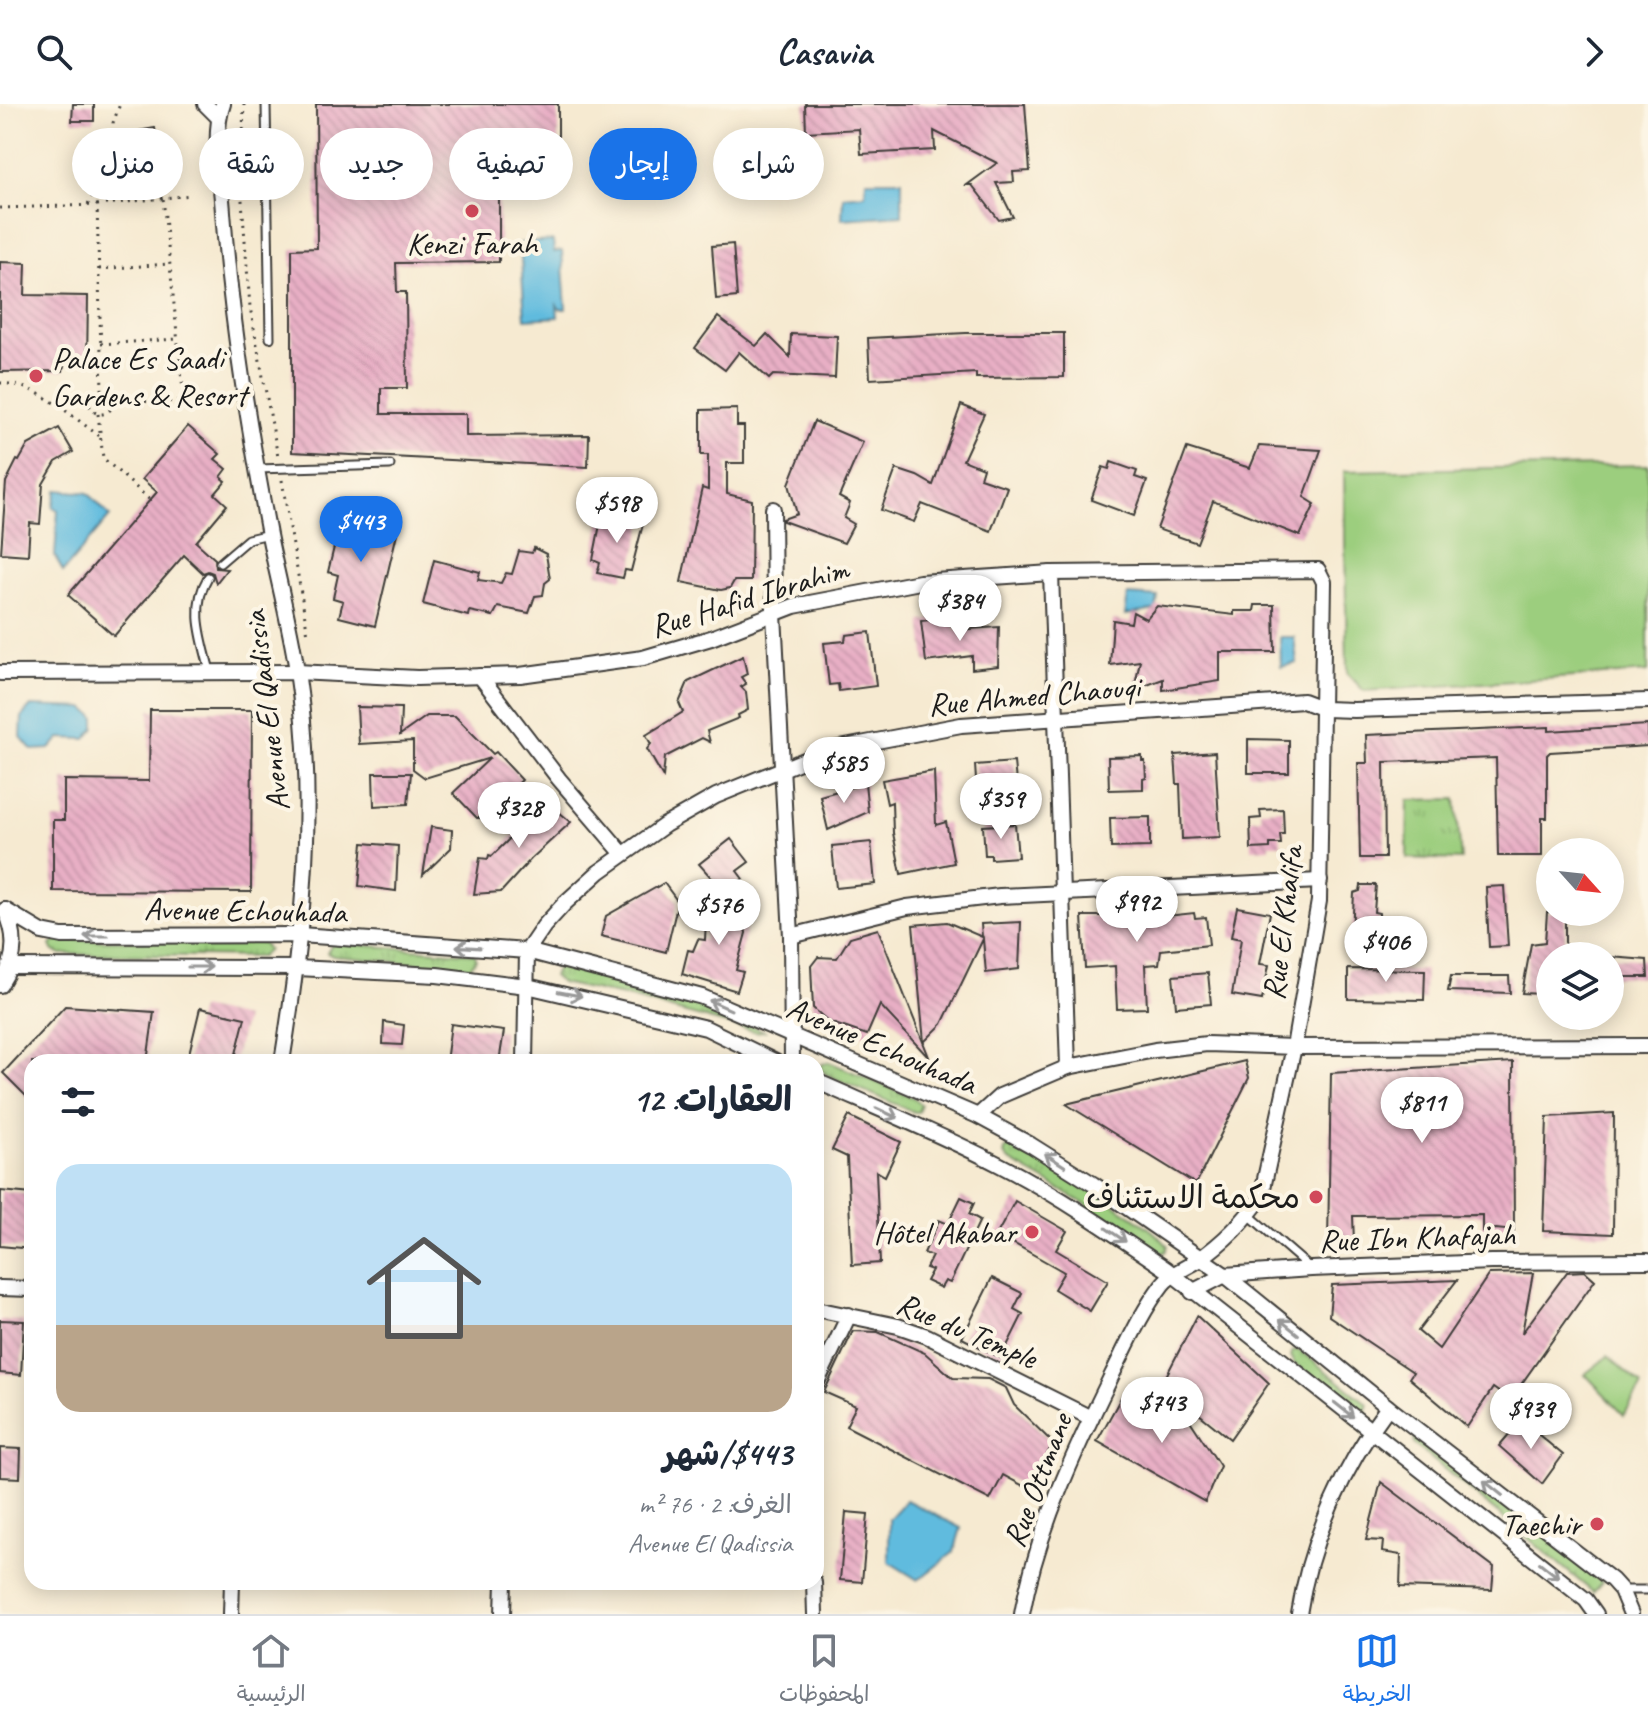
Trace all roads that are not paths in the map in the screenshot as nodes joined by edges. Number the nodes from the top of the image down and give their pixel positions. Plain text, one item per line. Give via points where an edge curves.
1 (205, 104) edge
2 (266, 104) edge
3 (221, 110) edge
4 (270, 338) dead end
5 (390, 465) dead end
6 (257, 469) junction
7 (773, 509) dead end
8 (269, 534) junction
9 (220, 563) dead end
10 (1314, 568) joint
11 (1051, 573) junction
12 (208, 577) dead end
13 (774, 614) junction
14 (297, 672) junction
15 (0, 673) edge
16 (210, 674) junction
17 (480, 676) junction
18 (1648, 701) edge
19 (1324, 709) junction
20 (1057, 718) junction
21 (782, 768) junction
22 (623, 854) junction
23 (1320, 881) junction
24 (1062, 895) junction
25 (3, 906) edge
26 (300, 935) junction
27 (791, 936) junction
28 (527, 951) junction
29 (10, 967) junction
30 (297, 968) junction
31 (0, 985) edge
32 (527, 986) junction
33 (791, 1037) junction
34 (1648, 1046) edge
35 (1294, 1047) junction
36 (283, 1054) edge
37 (525, 1054) edge
38 (760, 1054) edge
39 (792, 1054) edge
40 (1068, 1067) junction
41 (824, 1085) edge
42 (978, 1116) junction
43 (1249, 1215) junction
44 (1200, 1259) junction
45 (1648, 1261) edge
46 (1311, 1269) junction
47 (1225, 1275) junction
48 (1172, 1276) junction
49 (0, 1288) edge
50 (24, 1289) edge
51 (1192, 1292) junction
52 (824, 1310) edge
53 (849, 1315) junction
54 (824, 1367) edge
55 (1388, 1407) junction
56 (1091, 1418) junction
57 (1370, 1430) junction
58 (232, 1590) edge
59 (504, 1590) edge
60 (814, 1590) edge
61 (1621, 1590) junction
62 (1648, 1590) edge
63 (231, 1614) edge
64 (503, 1614) edge
65 (815, 1614) edge
66 (1022, 1614) edge
67 (1299, 1614) edge
68 (1596, 1614) edge
69 (1631, 1614) edge

1 - 3 street, Avenue El Qadissia
2 - 4 lane
3 - 6 street, Avenue El Qadissia via 220,175 233,318
5 - 6 lane
6 - 8 street, Avenue El Qadissia
7 - 13 street
8 - 9 lane via 248,539
8 - 14 street, Avenue El Qadissia
10 - 11 street, Rue Hafid Ibrahim
10 - 19 street, Rue El Khalifa via 1324,582
11 - 13 street, Rue Hafid Ibrahim via 920,582
11 - 20 street
12 - 16 lane via 198,607
13 - 17 street, Rue Hafid Ibrahim via 643,658
13 - 21 street
14 - 16 street, Rue Hafid Ibrahim
14 - 17 street, Rue Hafid Ibrahim
14 - 26 street, Avenue El Qadissia via 307,815
15 - 16 street, Rue Hafid Ibrahim
17 - 22 street
18 - 19 street, Rue Ahmed Chaouqi
19 - 20 street, Rue Ahmed Chaouqi via 1303,701
19 - 23 street, Rue El Khalifa
20 - 21 street, Rue Ahmed Chaouqi via 949,727 829,750
20 - 24 street
21 - 22 street, Rue Ahmed Chaouqi via 685,812
21 - 27 street
22 - 28 street, Rue Ahmed Chaouqi via 565,903
23 - 24 street
23 - 35 street, Rue El Khalifa
24 - 27 street via 907,907
24 - 40 street
26 -> 25 street, Avenue Echouhada via 62,936 42,932
25 - 29 street via 14,938
28 -> 26 street, Avenue Echouhada
26 - 30 street, Avenue El Qadissia
27 - 33 street
28 - 32 street
33 -> 28 street, Avenue Echouhada via 702,997
29 -> 30 street, Avenue Echouhada
29 - 31 street
30 - 32 street, Avenue Echouhada
30 - 36 street, Avenue El Qadissia
32 - 37 street
32 -> 38 street, Avenue Echouhada via 706,1028
33 - 39 street
33 - 42 street, Avenue Echouhada
34 - 35 street
35 - 40 street via 1207,1044
35 - 43 street, Rue El Khalifa via 1261,1197
40 - 42 street via 1000,1096
41 -> 48 street, Avenue Echouhada via 1000,1165 1075,1207
44 -> 42 street, Avenue Echouhada via 1056,1160
43 - 44 street, Rue El Khalifa
43 - 46 lane
44 - 47 street, Avenue Echouhada
44 - 48 street, Rue Ottmane
45 - 46 street, Rue Ibn Khafajah
46 - 47 street, Rue Ibn Khafajah
47 - 51 street, Rue Ibn Khafajah
55 -> 47 street, Avenue Echouhada
48 - 51 street, Avenue Echouhada
48 - 56 street, Rue Ottmane via 1125,1349
49 - 50 street
51 -> 57 street, Avenue Echouhada
52 - 53 street, Rue du Temple
53 - 54 street
53 - 56 street, Rue du Temple via 927,1336
55 - 57 street
61 -> 55 street, Avenue Echouhada
56 - 66 street, Rue Ottmane via 1036,1556
57 - 67 street via 1316,1542
57 -> 68 street, Avenue Echouhada via 1586,1600
58 - 63 street
59 - 64 street
60 - 65 street
61 - 62 lane
61 - 69 street, Avenue Echouhada

